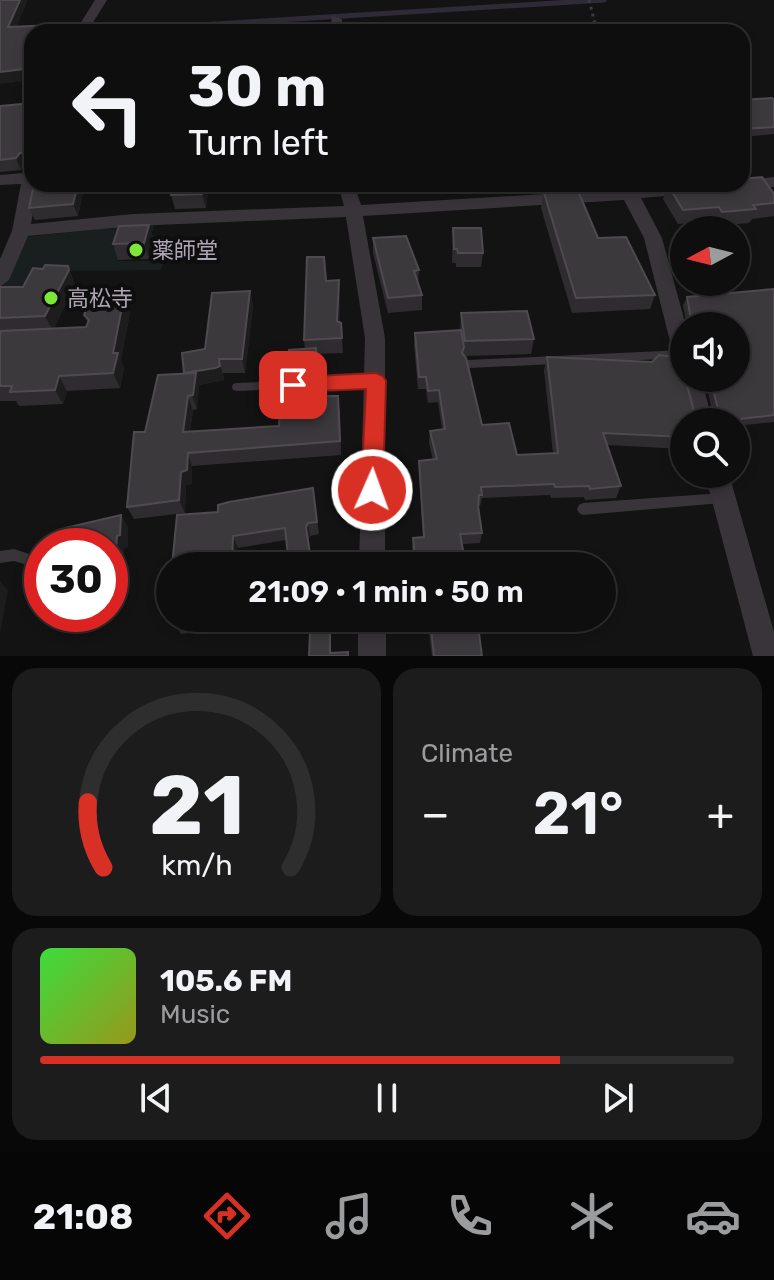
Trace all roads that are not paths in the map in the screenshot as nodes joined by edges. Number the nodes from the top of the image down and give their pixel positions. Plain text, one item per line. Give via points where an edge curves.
1 (101, 0) edge
2 (86, 24) edge
3 (24, 176) edge
4 (0, 180) edge
5 (774, 182) edge
6 (750, 184) edge
7 (28, 192) edge
8 (348, 192) edge
9 (656, 192) edge
10 (630, 194) junction
11 (354, 211) junction
12 (21, 231) junction
13 (0, 280) edge
14 (672, 312) edge
15 (670, 357) edge
16 (468, 364) edge
17 (376, 381) junction
18 (237, 387) dead end
19 (708, 488) edge
20 (721, 488) edge
21 (583, 509) dead end
22 (372, 552) edge
23 (0, 557) edge
24 (24, 558) dead end
25 (372, 632) edge
26 (372, 656) edge
27 (767, 656) edge

1 - 2 street
3 - 4 street
5 - 6 street
7 - 12 street
8 - 11 street
9 - 10 street
10 - 11 street
10 - 14 street via 653,238
11 - 12 street via 133,220
11 - 17 street via 375,338
12 - 13 street
15 - 16 lane
17 - 18 lane
17 - 22 street
19 - 21 lane
20 - 27 street
23 - 24 lane
25 - 26 street

